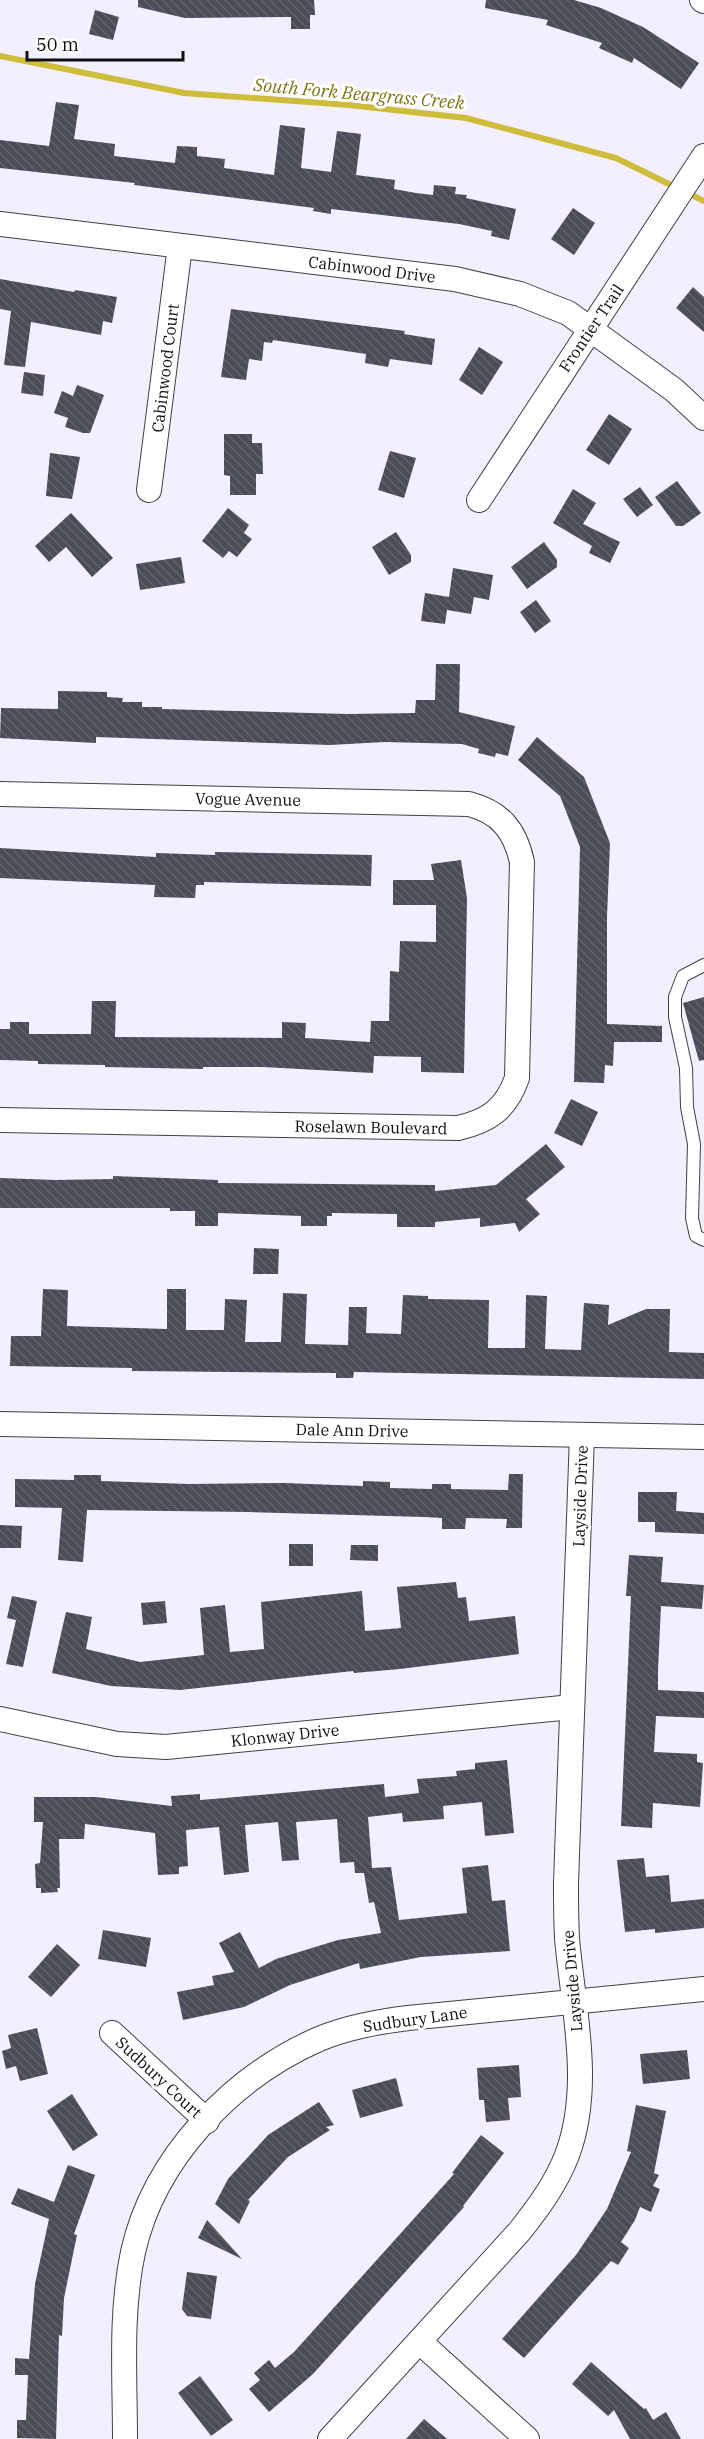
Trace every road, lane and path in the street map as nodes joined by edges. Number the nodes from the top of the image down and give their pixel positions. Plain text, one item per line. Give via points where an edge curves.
1 (704, 156) edge
2 (0, 224) edge
3 (180, 246) junction
4 (591, 328) junction
5 (704, 418) edge
6 (149, 490) dead end
7 (479, 500) dead end
8 (0, 794) edge
9 (494, 814) joint
10 (704, 965) edge
11 (0, 1120) edge
12 (699, 1148) edge
13 (704, 1240) edge
14 (0, 1424) edge
15 (582, 1435) junction
16 (704, 1437) edge
17 (572, 1707) junction
18 (0, 1719) edge
19 (704, 1989) edge
20 (575, 2002) junction
21 (112, 2033) dead end
22 (207, 2121) junction
23 (420, 2342) junction
24 (125, 2439) edge
25 (330, 2439) edge
26 (527, 2439) edge

1 - 4 street, Frontier Trail
2 - 3 street, Cabinwood Drive
3 - 4 street, Cabinwood Drive via 482,284 555,307
3 - 6 street, Cabinwood Court
4 - 5 street, Cabinwood Drive via 674,390
4 - 7 street, Frontier Trail
8 - 9 street, Vogue Avenue via 469,804
9 - 11 street, Roselawn Boulevard via 510,830 522,862 517,1078 512,1092 494,1114 477,1124 458,1128
10 - 12 lane via 683,976 675,997 675,1017 686,1068 687,1107
12 - 13 lane via 692,1218 696,1236
14 - 15 street, Dale Ann Drive
15 - 16 street, Dale Ann Drive
15 - 17 street, Layside Drive
17 - 18 street, Klonway Drive via 166,1746 117,1744
17 - 20 street, Layside Drive via 566,1883
19 - 20 street, Sudbury Lane
20 - 22 street, Sudbury Lane via 408,2018 342,2031 277,2061 244,2084
20 - 23 street, Layside Drive via 580,2073 578,2110 567,2157 541,2205
21 - 22 street, Sudbury Court
22 - 24 street, Sudbury Lane via 185,2144 164,2176 134,2250 125,2317
23 - 25 street, Layside Drive
23 - 26 street

